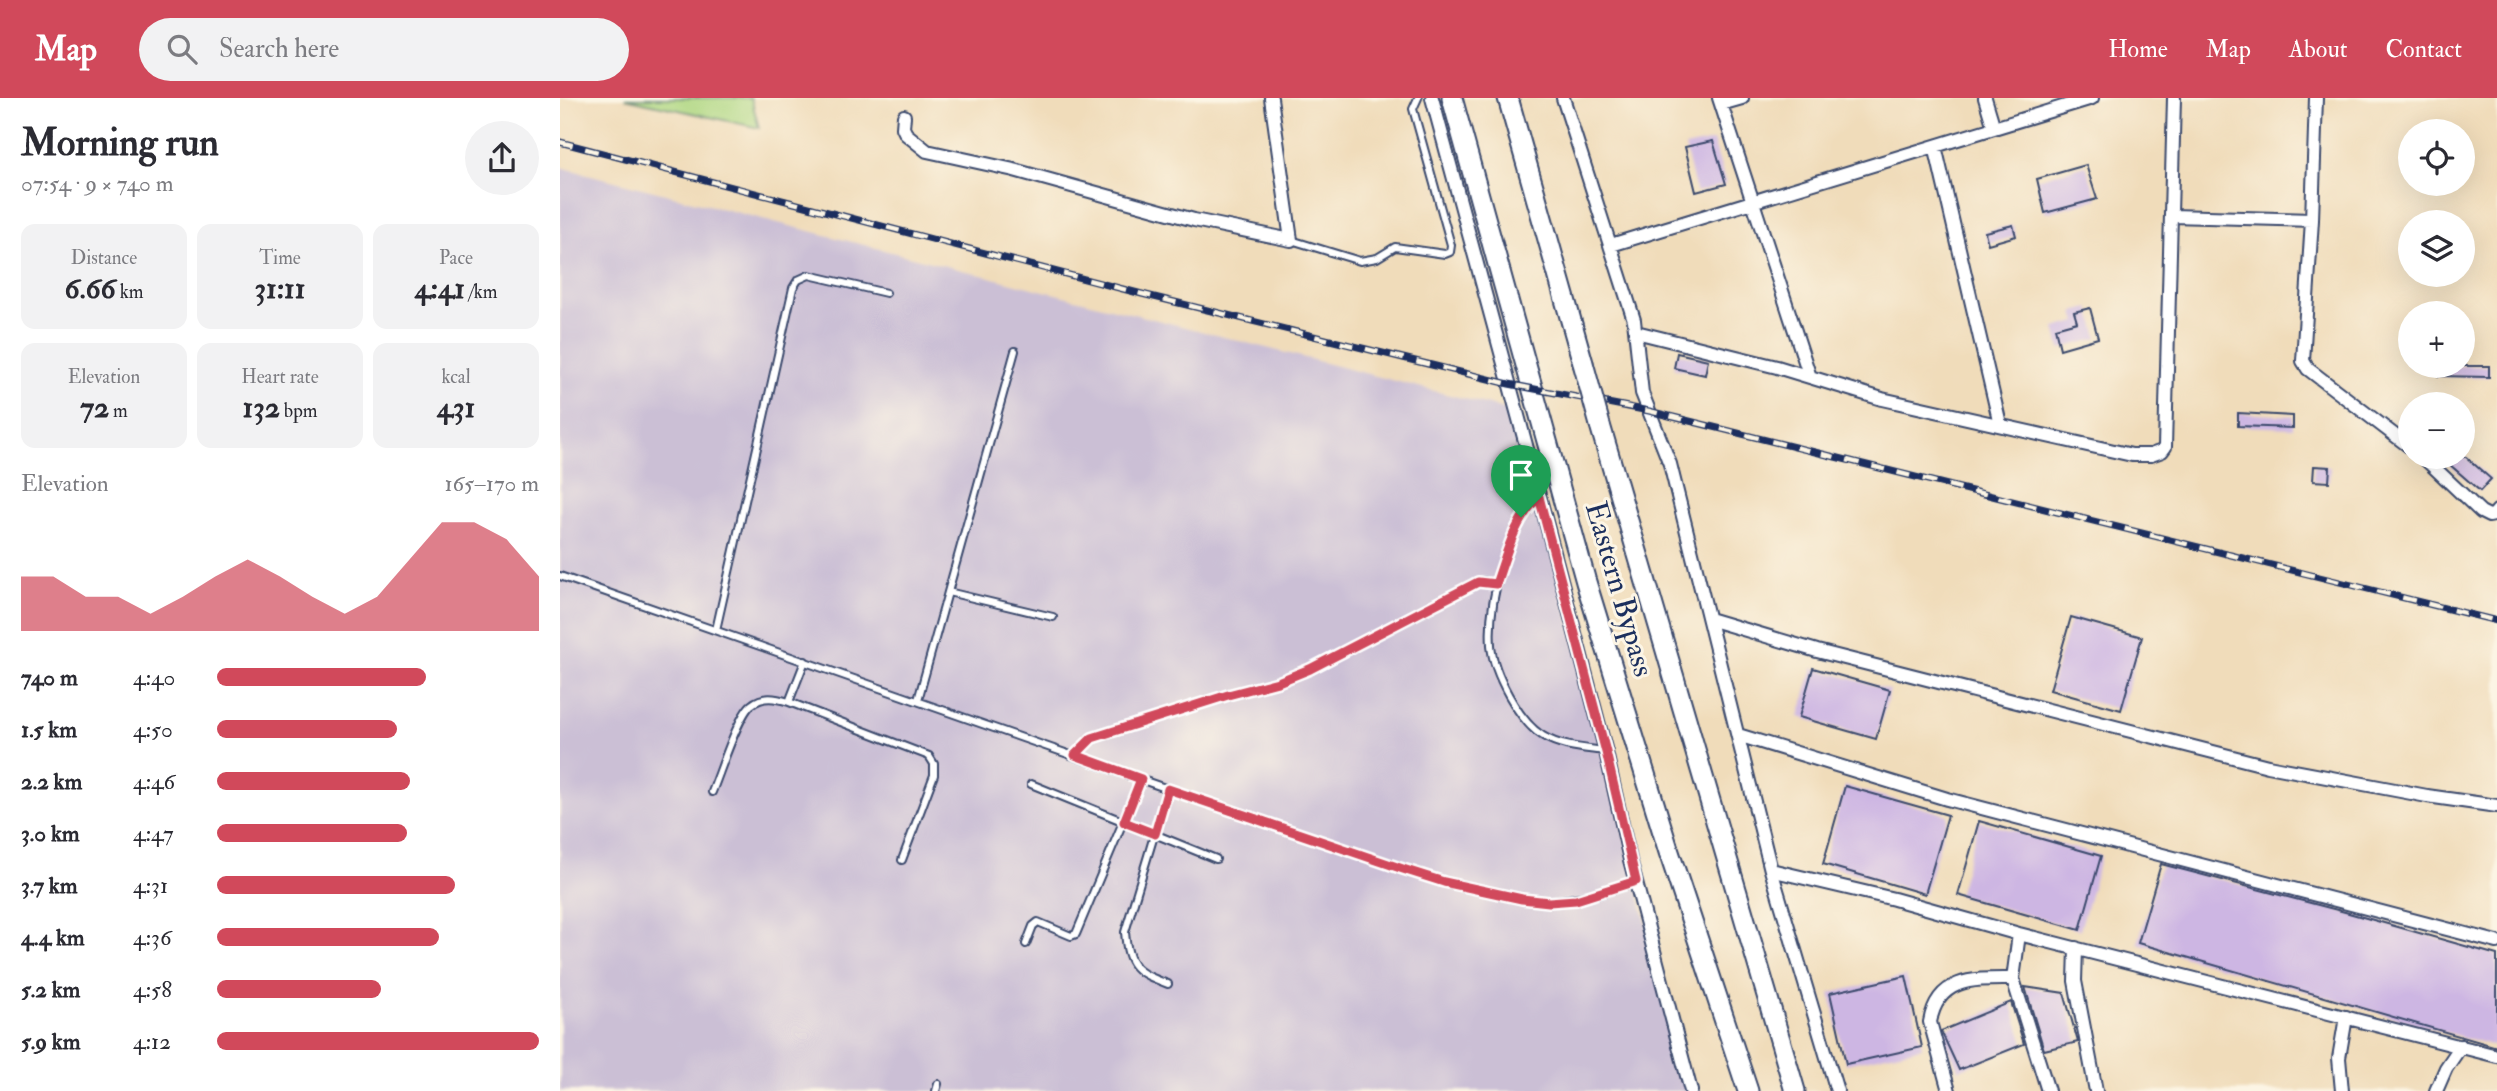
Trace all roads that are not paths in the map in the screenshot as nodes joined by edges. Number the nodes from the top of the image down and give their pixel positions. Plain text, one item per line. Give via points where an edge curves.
1 (1271, 98) edge
2 (1418, 98) edge
3 (1432, 98) edge
4 (1452, 98) edge
5 (1508, 98) edge
6 (1563, 98) edge
7 (1742, 98) edge
8 (1985, 98) edge
9 (2092, 98) edge
10 (2174, 98) edge
11 (2316, 98) edge
12 (1720, 101) edge
13 (904, 116) dead end
14 (1994, 128) junction
15 (1935, 146) junction
16 (1753, 202) junction
17 (2172, 216) junction
18 (2312, 220) junction
19 (1291, 240) junction
20 (1611, 246) junction
21 (886, 293) dead end
22 (1636, 332) junction
23 (1015, 351) dead end
24 (1810, 377) junction
25 (2000, 424) junction
26 (2398, 438) edge
27 (2436, 469) edge
28 (1539, 497) junction
29 (2497, 511) edge
30 (560, 576) edge
31 (1496, 584) junction
32 (948, 592) junction
33 (1054, 617) dead end
34 (1709, 619) junction
35 (716, 630) junction
36 (805, 661) junction
37 (918, 700) junction
38 (789, 702) junction
39 (1738, 736) junction
40 (1606, 752) junction
41 (1075, 755) junction
42 (1141, 779) junction
43 (1031, 784) dead end
44 (1168, 789) junction
45 (712, 792) dead end
46 (2497, 806) edge
47 (1124, 822) junction
48 (1155, 834) junction
49 (1216, 859) dead end
50 (902, 860) dead end
51 (1771, 870) junction
52 (1636, 881) junction
53 (2019, 934) junction
54 (2497, 942) edge
55 (1026, 944) dead end
56 (2077, 948) junction
57 (2013, 979) junction
58 (1168, 984) dead end
59 (2346, 1017) junction
60 (2460, 1046) junction
61 (2497, 1056) edge
62 (1691, 1091) edge
63 (1748, 1091) edge
64 (1795, 1091) edge
65 (1838, 1091) edge
66 (1949, 1091) edge
67 (2048, 1091) edge
68 (2096, 1091) edge
69 (2342, 1091) edge
70 (2436, 1091) edge

1 - 19 street
2 - 19 lane via 1413,109 1450,252 1395,247 1377,258 1360,261
3 - 28 street
4 - 63 main road, Eastern Bypass via 1590,595
5 - 64 main road, Eastern Bypass, bridge
6 - 20 street
7 - 12 street
8 - 14 street
9 - 14 street
10 - 17 street
11 - 18 street
12 - 16 street
13 - 19 street via 906,134 928,151
14 - 15 street
15 - 16 street
15 - 25 street
16 - 20 street
16 - 24 street
17 - 18 street
17 - 25 street via 2162,451 2132,455
18 - 26 street via 2303,361
20 - 22 street
21 - 35 lane via 809,275 793,288
22 - 24 street
22 - 34 street via 1642,393 1670,464
23 - 32 lane
24 - 25 street
27 - 29 street via 2481,512 2489,516
28 - 31 lane via 1517,525
28 - 40 street
30 - 35 lane
31 - 40 lane via 1491,647 1497,670 1519,712 1542,736
31 - 41 lane via 1478,582 1278,682 1092,738
32 - 33 lane
32 - 37 lane
34 - 39 street
34 - 46 street via 2268,766
35 - 36 lane
36 - 37 lane
36 - 38 lane
37 - 41 lane
38 - 45 lane via 774,697 760,700 744,712
38 - 50 lane via 929,756 934,775
39 - 51 street
39 - 54 street via 1947,799
40 - 52 street
41 - 42 lane
42 - 44 lane
42 - 47 lane
43 - 47 lane
44 - 48 lane
44 - 52 lane via 1434,878 1522,899 1576,900
47 - 48 lane
47 - 55 lane via 1076,934 1038,922
48 - 49 lane
48 - 58 lane via 1125,932 1127,952 1136,968
51 - 53 street
51 - 65 street
52 - 62 street
53 - 56 street
53 - 57 street
56 - 59 street
56 - 68 street via 2075,981
57 - 66 street via 1968,980 1938,998 1930,1021
57 - 67 street
59 - 60 street
59 - 69 street via 2339,1058
60 - 61 street
60 - 70 street

